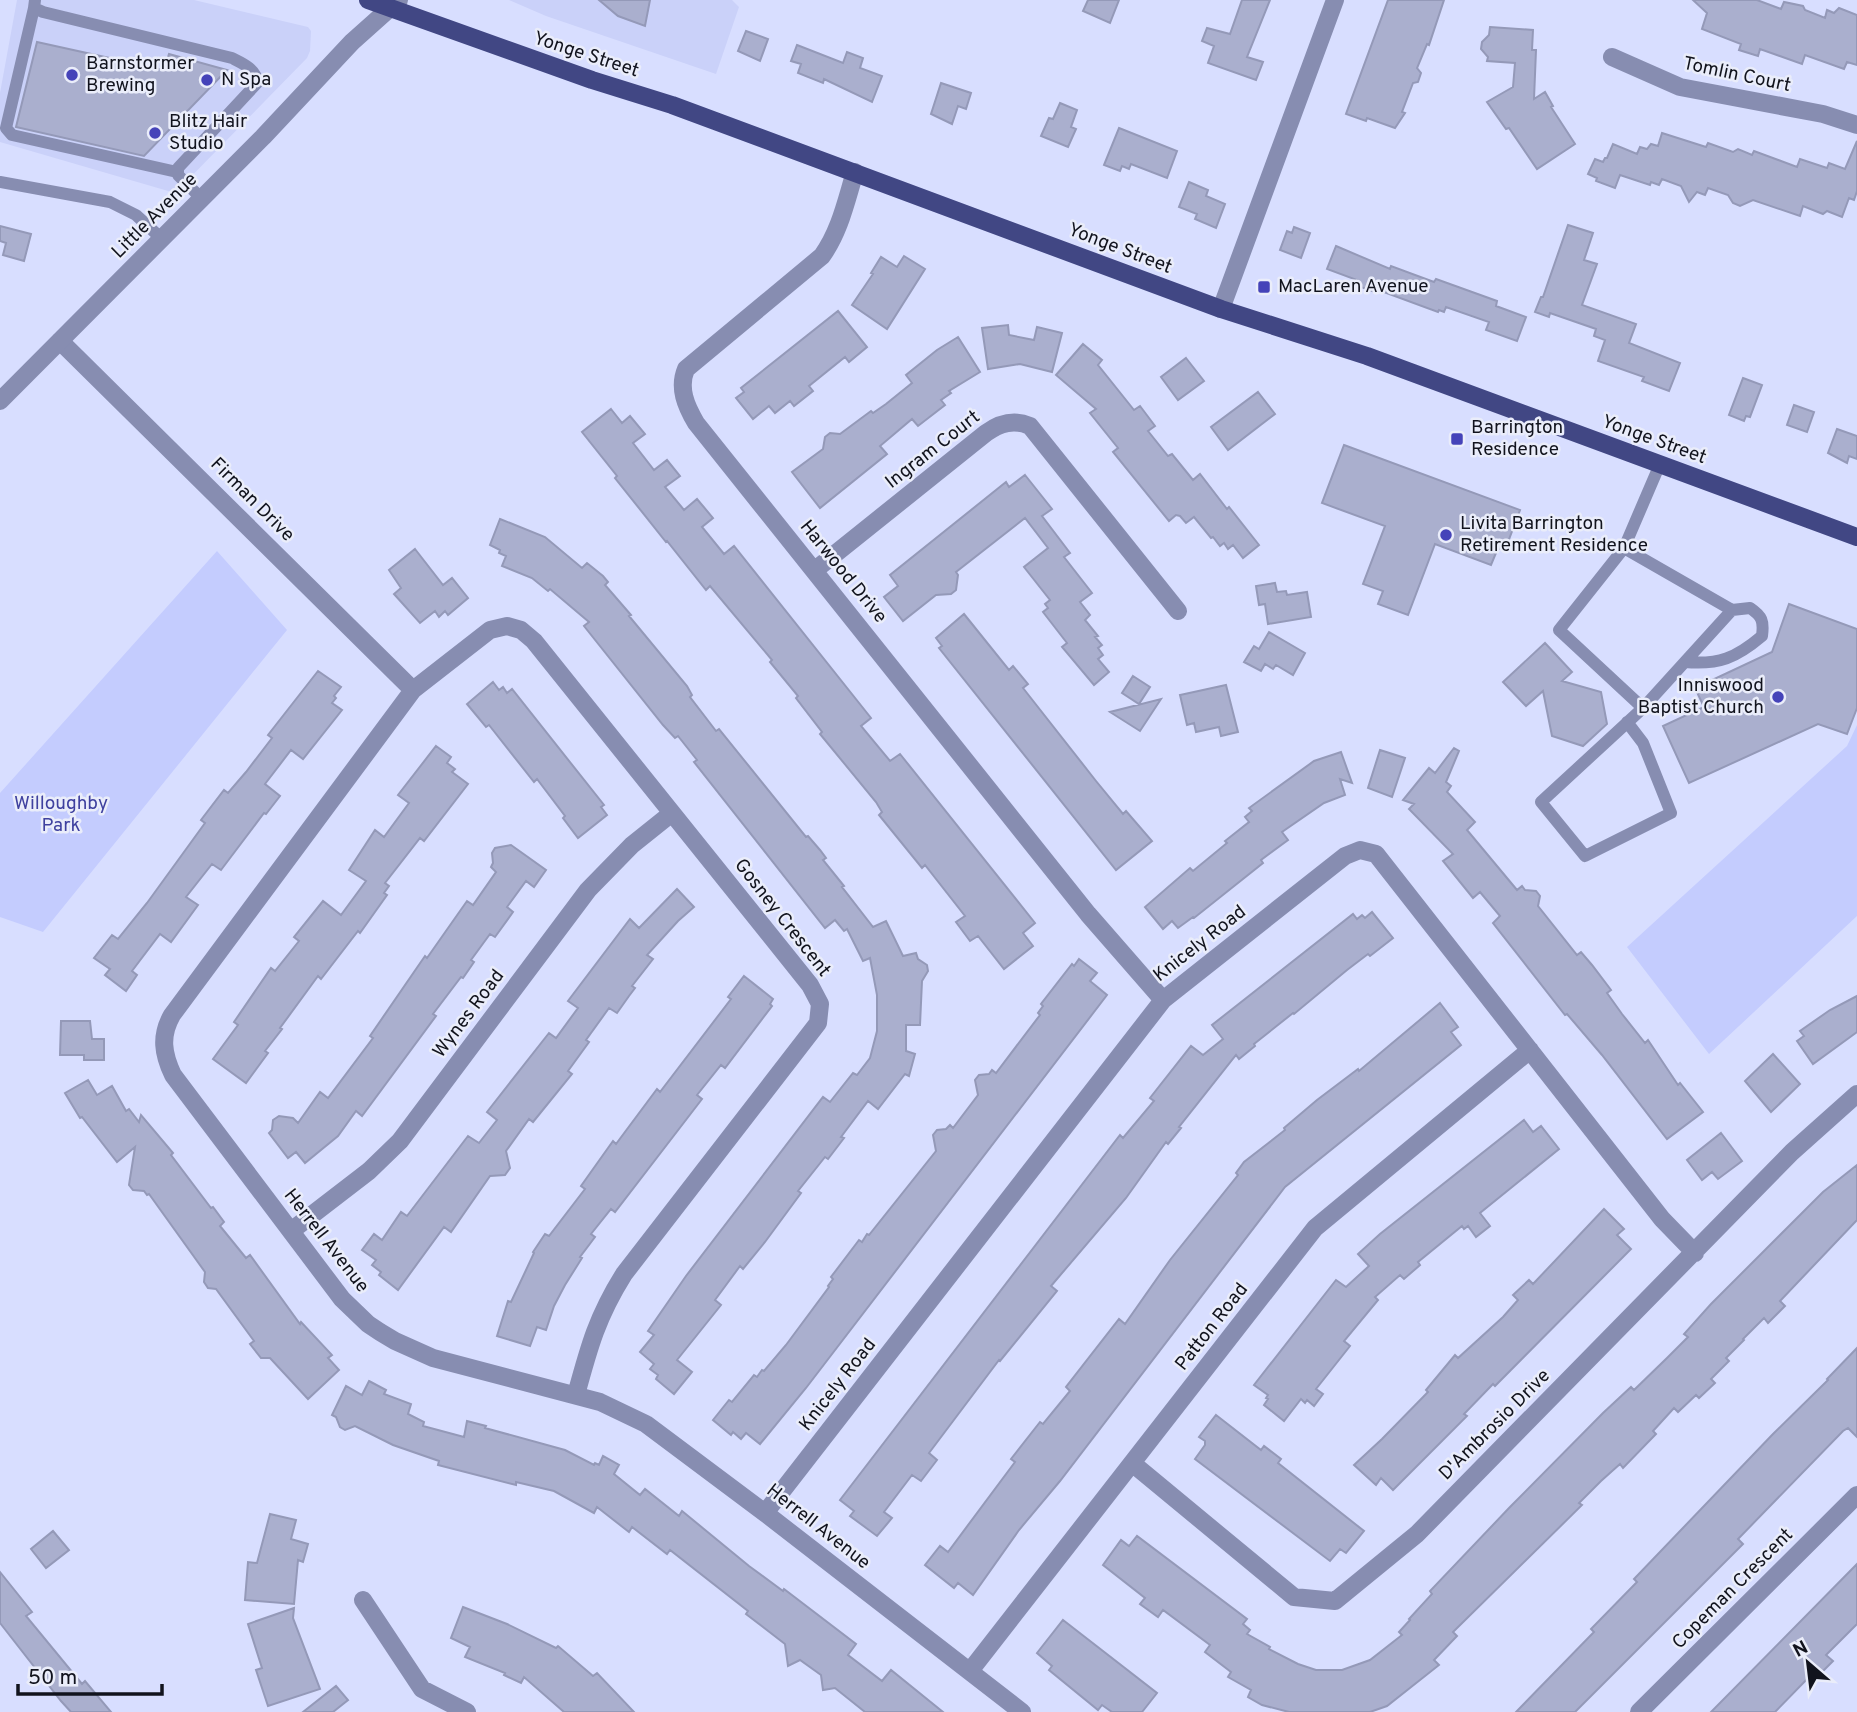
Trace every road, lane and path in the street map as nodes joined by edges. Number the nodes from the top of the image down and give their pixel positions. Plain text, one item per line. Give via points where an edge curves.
1 (368, 0) edge
2 (1335, 0) edge
3 (34, 4) edge
4 (394, 4) edge
5 (1612, 57) dead end
6 (1857, 124) edge
7 (177, 172) junction
8 (855, 172) junction
9 (0, 182) edge
10 (202, 199) junction
11 (162, 239) junction
12 (1221, 309) junction
13 (60, 341) junction
14 (0, 401) edge
15 (1660, 464) junction
16 (1857, 537) edge
17 (1624, 548) junction
18 (815, 570) junction
19 (1732, 610) junction
20 (1178, 611) dead end
21 (1685, 662) junction
22 (413, 690) junction
23 (1643, 708) junction
24 (1627, 722) junction
25 (672, 813) junction
26 (1163, 1000) junction
27 (1530, 1050) junction
28 (1857, 1094) edge
29 (291, 1231) junction
30 (1695, 1253) junction
31 (576, 1395) junction
32 (1132, 1463) junction
33 (1857, 1495) edge
34 (765, 1513) junction
35 (363, 1600) dead end
36 (970, 1671) junction
37 (467, 1712) edge
38 (1022, 1712) edge
39 (1639, 1712) edge

1 - 4 main road, Yonge Street
2 - 12 street
3 - 7 lane via 6,128 12,135
3 - 7 lane via 43,12 232,58 254,72 258,82
4 - 8 main road, Yonge Street via 592,80
4 - 10 street, Little Avenue
5 - 6 street, Tomlin Court via 1680,87
7 - 10 lane
8 - 12 main road, Yonge Street
8 - 18 street, Harwood Drive via 840,222 822,256 682,377 683,396 696,423
9 - 11 lane via 110,202 136,215
10 - 11 street, Little Avenue
11 - 13 street, Little Avenue
12 - 15 main road, Yonge Street via 1367,356
13 - 14 street, Little Avenue
13 - 22 street, Firman Drive
15 - 16 main road, Yonge Street
15 - 17 lane
17 - 19 lane
17 - 23 lane via 1559,629
18 - 20 street, Ingram Court via 986,433 1016,422 1030,426
18 - 26 street, Harwood Drive via 1088,914
19 - 21 lane
19 - 21 lane via 1750,608 1759,614 1762,636 1746,650 1711,664
21 - 23 lane
22 - 25 street, Gosney Crescent via 490,630 507,626 521,630
22 - 29 street, Herrell Avenue via 164,1028 164,1056 173,1075
23 - 24 lane
24 - 24 lane via 1643,743 1671,813 1585,856 1541,802
25 - 29 street, Wynes Road via 587,890 400,1141
25 - 31 street, Gosney Crescent via 810,985 820,1013 818,1023 624,1274 595,1327
26 - 27 street, Knicely Road via 1345,856 1360,850 1376,854
26 - 34 street, Knicely Road
27 - 30 street, Knicely Road via 1662,1219
27 - 32 street, Patton Road via 1315,1228
28 - 30 street, D'Ambrosio Drive via 1792,1152
29 - 31 street, Herrell Avenue via 342,1299 395,1341 433,1358
30 - 32 street, D'Ambrosio Drive via 1416,1534 1335,1601 1294,1597
31 - 34 street, Herrell Avenue via 646,1424
32 - 36 street, Patton Road
33 - 39 street, Copeman Crescent
34 - 36 street, Herrell Avenue
35 - 37 street via 422,1689
36 - 38 street, Herrell Avenue

